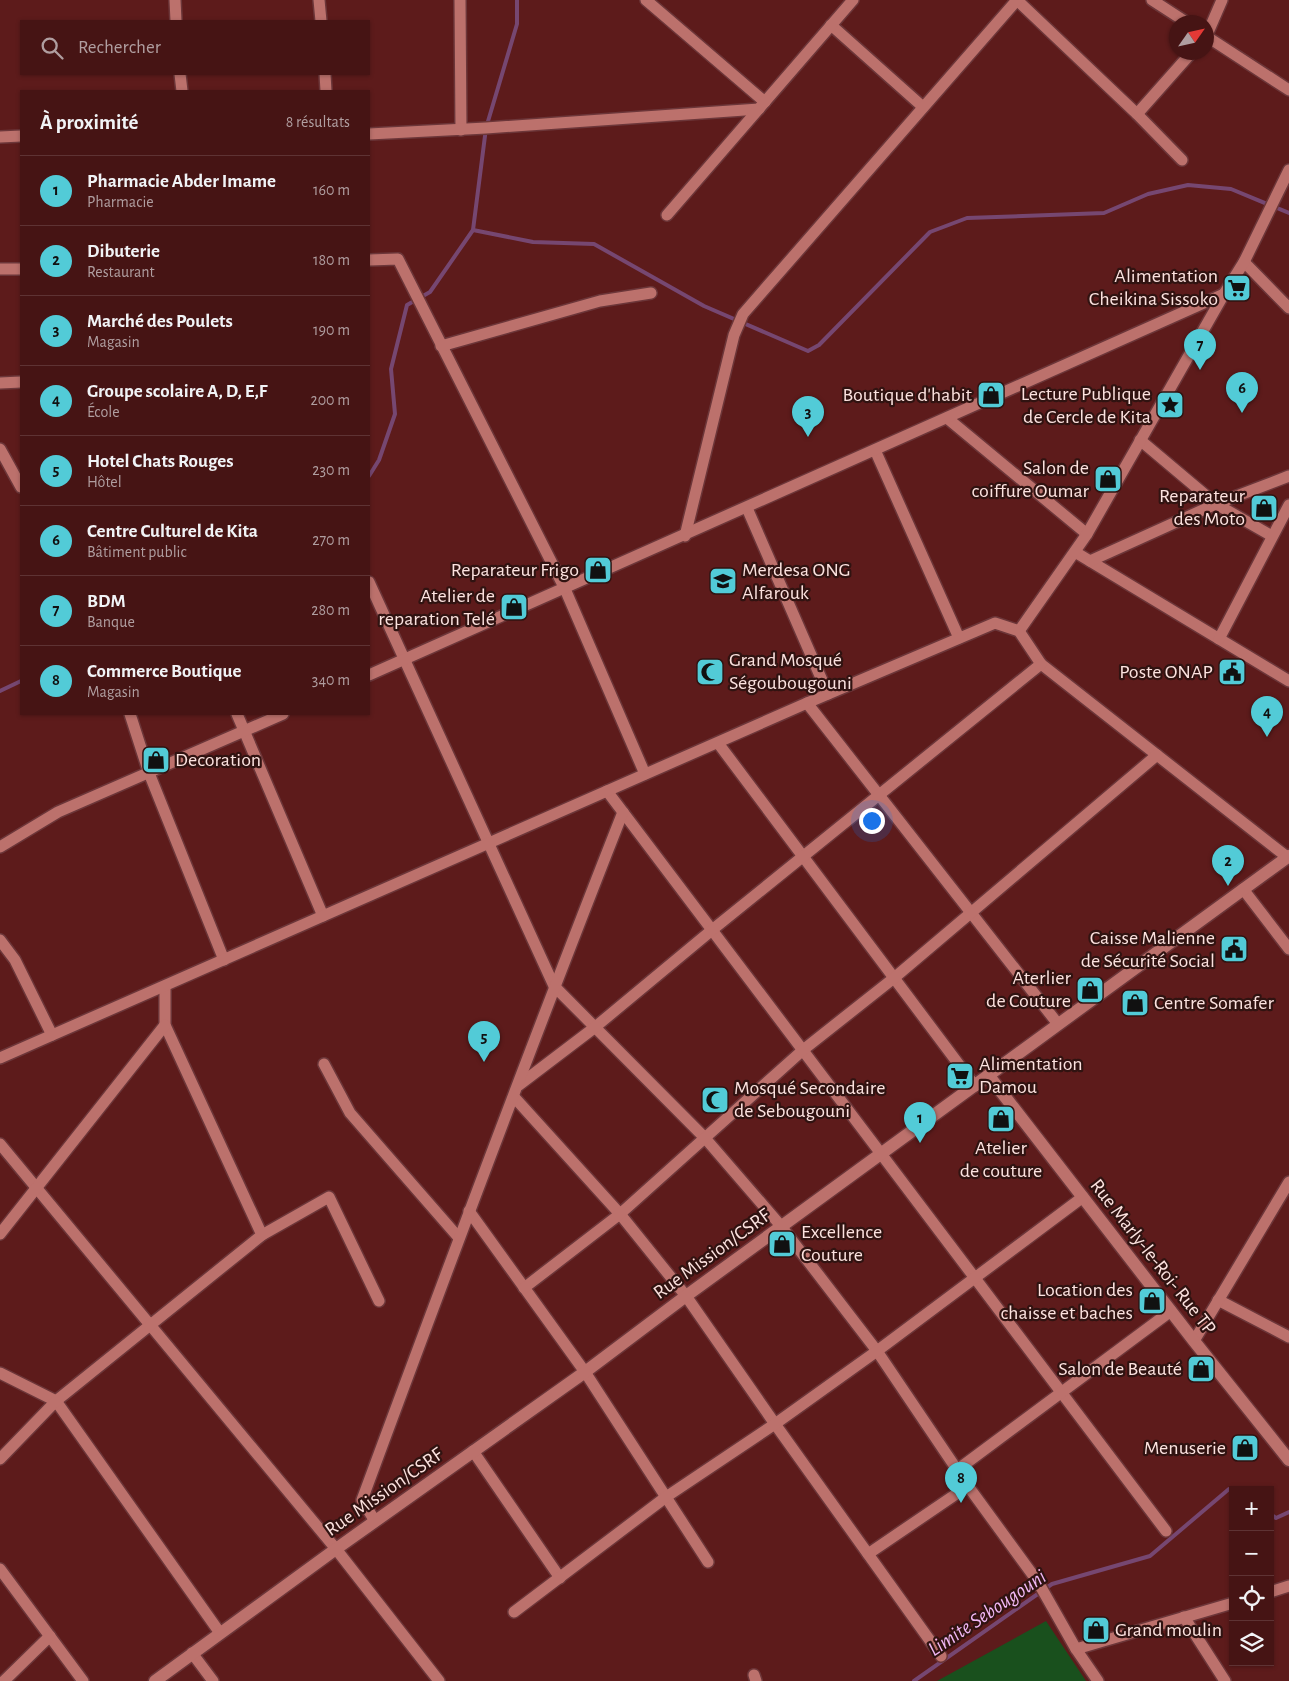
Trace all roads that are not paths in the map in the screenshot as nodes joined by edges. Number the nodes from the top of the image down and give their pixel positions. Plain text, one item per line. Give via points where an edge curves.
1 (175, 0) edge
2 (319, 0) edge
3 (460, 0) edge
4 (646, 0) edge
5 (1017, 0) edge
6 (1152, 0) edge
7 (1222, 0) edge
8 (849, 1) edge
9 (1175, 15) edge
10 (1214, 19) edge
11 (176, 20) edge
12 (321, 20) edge
13 (831, 26) junction
14 (1214, 41) edge
15 (1185, 60) edge
16 (180, 75) edge
17 (325, 75) edge
18 (182, 90) edge
19 (326, 90) edge
20 (1289, 90) edge
21 (762, 105) junction
22 (923, 107) junction
23 (1137, 114) junction
24 (461, 130) junction
25 (370, 134) edge
26 (20, 136) edge
27 (0, 137) edge
28 (1182, 160) dead end
29 (1289, 170) edge
30 (667, 215) dead end
31 (370, 260) edge
32 (1244, 262) junction
33 (20, 269) edge
34 (0, 270) edge
35 (650, 293) dead end
36 (1224, 294) junction
37 (1289, 308) edge
38 (441, 346) junction
39 (20, 382) edge
40 (0, 383) edge
41 (947, 418) junction
42 (1140, 440) junction
43 (0, 449) edge
44 (875, 450) junction
45 (1289, 476) edge
46 (20, 485) edge
47 (1216, 504) junction
48 (1289, 504) edge
49 (747, 508) junction
50 (1087, 534) junction
51 (685, 536) junction
52 (1272, 536) junction
53 (1075, 552) junction
54 (1090, 561) junction
55 (370, 584) edge
56 (565, 589) junction
57 (1019, 631) junction
58 (959, 638) junction
59 (1219, 639) junction
60 (404, 660) junction
61 (1041, 664) junction
62 (370, 675) edge
63 (1289, 681) edge
64 (828, 694) junction
65 (807, 703) junction
66 (130, 715) edge
67 (237, 715) edge
68 (281, 715) edge
69 (244, 731) junction
70 (718, 743) junction
71 (1157, 755) junction
72 (149, 773) junction
73 (645, 774) junction
74 (607, 791) junction
75 (879, 795) junction
76 (623, 812) junction
77 (488, 843) junction
78 (0, 847) edge
79 (803, 856) junction
80 (1288, 856) edge
81 (1243, 889) junction
82 (971, 913) junction
83 (323, 916) junction
84 (712, 930) junction
85 (0, 940) edge
86 (1289, 949) edge
87 (224, 960) junction
88 (894, 978) junction
89 (165, 986) junction
90 (554, 986) junction
91 (1058, 1024) junction
92 (165, 1025) junction
93 (594, 1028) junction
94 (52, 1035) junction
95 (803, 1050) junction
96 (0, 1058) edge
97 (324, 1064) dead end
98 (989, 1076) junction
99 (518, 1086) junction
100 (976, 1086) junction
101 (514, 1097) junction
102 (705, 1138) junction
103 (0, 1144) edge
104 (882, 1153) junction
105 (1289, 1182) edge
106 (36, 1189) junction
107 (1083, 1197) junction
108 (469, 1211) junction
109 (620, 1214) junction
110 (781, 1226) junction
111 (0, 1234) edge
112 (262, 1235) junction
113 (459, 1238) junction
114 (975, 1278) junction
115 (524, 1288) junction
116 (686, 1296) junction
117 (1218, 1300) junction
118 (380, 1301) dead end
119 (1171, 1311) junction
120 (151, 1325) junction
121 (1289, 1337) edge
122 (1194, 1340) junction
123 (877, 1351) junction
124 (585, 1372) junction
125 (0, 1373) edge
126 (1062, 1392) junction
127 (56, 1401) junction
128 (775, 1424) junction
129 (473, 1451) junction
130 (0, 1459) edge
131 (1289, 1460) edge
132 (957, 1470) junction
133 (968, 1486) junction
134 (666, 1497) junction
135 (375, 1521) junction
136 (1166, 1532) dead end
137 (336, 1549) junction
138 (868, 1554) junction
139 (708, 1562) dead end
140 (0, 1569) edge
141 (560, 1578) junction
142 (1288, 1588) edge
143 (1274, 1591) edge
144 (1229, 1604) edge
145 (514, 1612) dead end
146 (1184, 1617) junction
147 (220, 1633) junction
148 (50, 1636) junction
149 (1076, 1649) junction
150 (192, 1653) junction
151 (941, 1656) dead end
152 (436, 1679) edge
153 (4, 1681) edge
154 (83, 1681) edge
155 (156, 1681) edge
156 (213, 1681) edge
157 (1098, 1681) edge
158 (1225, 1681) edge

1 - 11 street
2 - 12 street
3 - 24 street
4 - 21 street
5 - 22 street
5 - 23 street
6 - 9 street
7 - 10 street
8 - 13 street
13 - 21 street
13 - 22 street
14 - 20 street
15 - 23 street
16 - 18 street
17 - 19 street
21 - 24 street
21 - 30 street
22 - 51 street via 743,314 734,335
23 - 28 street
24 - 25 street
26 - 27 street
29 - 32 street
31 - 38 street via 398,259
32 - 36 street
32 - 37 street
33 - 34 street
35 - 38 street via 600,301
36 - 41 street
36 - 42 street
38 - 56 street
39 - 40 street
41 - 44 street
41 - 50 street
42 - 47 street
42 - 50 street
43 - 46 street
44 - 49 street
44 - 58 street
45 - 47 street
47 - 52 street
47 - 54 street
48 - 52 street
49 - 51 street
49 - 64 street
50 - 53 street
51 - 56 street
52 - 59 street
53 - 54 street
53 - 57 street
54 - 59 street
55 - 60 street
56 - 60 street
56 - 73 street
57 - 58 street via 995,623
57 - 61 street
58 - 64 street
59 - 63 street
60 - 62 street
60 - 77 street
61 - 71 street
61 - 75 street
64 - 65 street
65 - 70 street
65 - 75 street
66 - 72 street
67 - 69 street
68 - 69 street
69 - 72 street
69 - 83 street
70 - 73 street
70 - 79 street
71 - 80 street
71 - 82 street
72 - 78 street via 58,812
72 - 87 street
73 - 74 street
74 - 76 street
74 - 77 street
75 - 79 street
75 - 82 street
76 - 84 street
76 - 90 street
77 - 83 street
77 - 90 street
79 - 84 street
79 - 88 street
80 - 81 main road, Rue Mission/CSRF
81 - 86 street
81 - 91 main road, Rue Mission/CSRF
82 - 88 street
82 - 91 street
83 - 87 street
84 - 93 street
84 - 95 street
85 - 94 street via 15,960
87 - 89 street
88 - 95 street
88 - 100 street
89 - 92 street
89 - 94 street
90 - 93 street
90 - 99 street
91 - 98 main road, Rue Mission/CSRF
92 - 106 street
92 - 112 street
93 - 99 street
93 - 102 street
94 - 96 street
95 - 102 street
95 - 104 street
97 - 113 street via 350,1113
98 - 100 main road, Rue Mission/CSRF
98 - 107 main road, Rue Marly-le-Roi- Rue TP
99 - 101 street
100 - 104 main road, Rue Mission/CSRF
101 - 108 street
101 - 109 street
102 - 109 street
102 - 110 street
103 - 106 street
104 - 110 main road, Rue Mission/CSRF
104 - 114 street
105 - 117 street
106 - 111 street
106 - 120 street
107 - 114 street
107 - 119 main road, Rue Marly-le-Roi- Rue TP
108 - 113 street
108 - 115 street
109 - 115 street
109 - 116 street
110 - 116 main road, Rue Mission/CSRF
110 - 123 street
112 - 118 street via 329,1197
112 - 120 street
113 - 135 street via 362,1500
114 - 123 street
114 - 126 street
115 - 124 street
116 - 124 main road, Rue Mission/CSRF
116 - 128 street
117 - 121 street
117 - 122 street
119 - 122 main road, Rue Marly-le-Roi- Rue TP
119 - 126 street
120 - 127 street
120 - 137 street
122 - 131 main road, Rue Marly-le-Roi- Rue TP
123 - 128 street
123 - 132 street
124 - 129 main road, Rue Mission/CSRF
124 - 134 street
125 - 127 street
126 - 132 street
126 - 136 street
127 - 130 street
127 - 147 street
128 - 134 street
128 - 138 street
129 - 135 main road, Rue Mission/CSRF
129 - 141 street
132 - 133 street
133 - 138 street
133 - 149 street via 1038,1582
134 - 139 street
134 - 141 street
135 - 137 main road, Rue Mission/CSRF
137 - 147 main road, Rue Mission/CSRF
137 - 152 street
138 - 151 street
140 - 148 street
141 - 145 street
142 - 143 street
144 - 146 street
146 - 149 street
146 - 158 street
147 - 150 main road, Rue Mission/CSRF
148 - 153 street
148 - 154 street
149 - 157 street
150 - 155 main road, Rue Mission/CSRF
150 - 156 street

